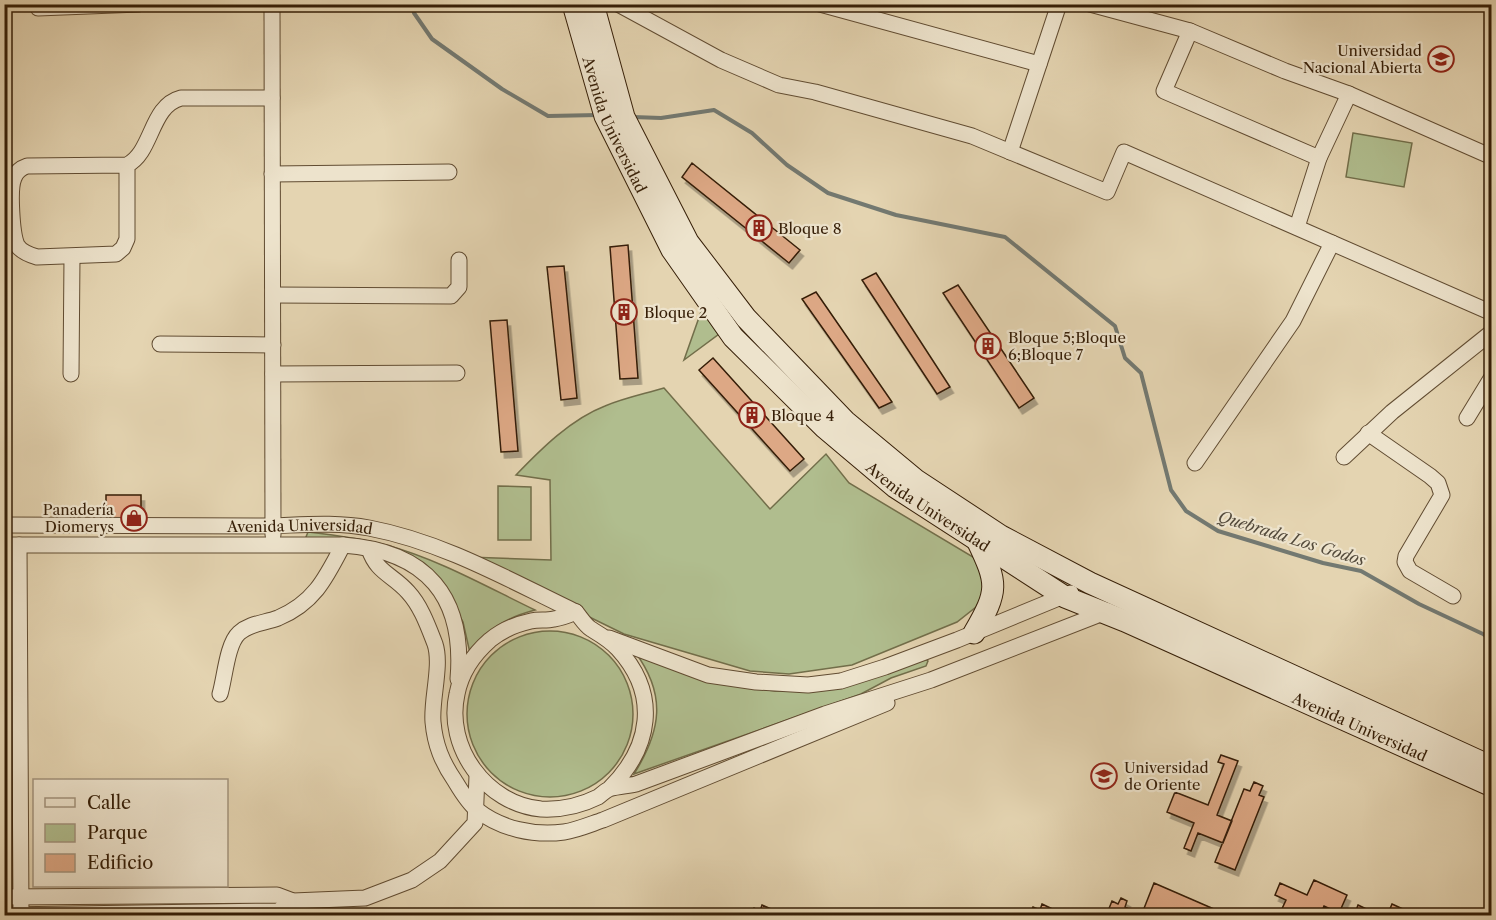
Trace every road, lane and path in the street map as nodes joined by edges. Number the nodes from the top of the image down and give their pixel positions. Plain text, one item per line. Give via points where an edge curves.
1 (139, 4) edge
2 (272, 4) edge
3 (573, 4) edge
4 (593, 4) edge
5 (618, 4) edge
6 (820, 4) edge
7 (1059, 4) edge
8 (1090, 4) edge
9 (38, 8) dead end
10 (1190, 31) junction
11 (1038, 63) junction
12 (1349, 94) junction
13 (272, 98) junction
14 (1010, 152) junction
15 (1491, 157) edge
16 (1319, 158) junction
17 (127, 165) junction
18 (449, 172) dead end
19 (272, 174) junction
20 (1298, 227) junction
21 (1332, 243) junction
22 (72, 257) junction
23 (459, 260) dead end
24 (273, 295) junction
25 (1491, 311) edge
26 (1491, 332) edge
27 (160, 344) dead end
28 (273, 345) junction
29 (457, 373) dead end
30 (71, 374) dead end
31 (273, 374) junction
32 (1491, 377) edge
33 (1467, 418) dead end
34 (1368, 433) junction
35 (1344, 457) dead end
36 (1195, 463) dead end
37 (4, 525) edge
38 (273, 526) junction
39 (976, 540) junction
40 (273, 544) junction
41 (12, 545) edge
42 (344, 545) junction
43 (369, 549) junction
44 (1090, 583) junction
45 (1453, 596) dead end
46 (1065, 597) junction
47 (1128, 601) junction
48 (576, 612) junction
49 (1104, 612) junction
50 (974, 633) junction
51 (601, 634) junction
52 (931, 680) junction
53 (220, 694) dead end
54 (456, 695) junction
55 (1491, 767) edge
56 (477, 776) junction
57 (1491, 786) edge
58 (604, 793) junction
59 (476, 809) junction
60 (603, 820) junction
61 (277, 895) junction
62 (4, 897) edge
63 (21, 897) junction
64 (293, 901) junction
65 (278, 913) edge
66 (177, 914) edge
67 (4, 915) edge
68 (21, 915) edge

1 - 9 street
2 - 13 street
3 - 39 street, Avenida Universidad via 605,116 672,250 733,337 825,428 895,487
4 - 44 street, Avenida Universidad via 624,117 688,242 746,318 845,421 916,480 1001,536
5 - 14 street via 722,60 779,85 972,136
6 - 11 street
7 - 11 street
8 - 10 street
10 - 12 street
10 - 16 street via 1164,91
11 - 14 street
12 - 15 street
12 - 16 street
13 - 17 street via 176,99 167,105 136,159
13 - 19 street
14 - 20 street via 1107,192 1124,152
16 - 20 street
17 - 22 street via 123,249 116,254
17 - 22 street via 27,166 16,174 12,187 17,245 37,257
18 - 19 street
19 - 24 street
20 - 21 street
21 - 25 street
21 - 36 street via 1293,321
22 - 30 street
23 - 24 street via 459,287 451,296
24 - 28 street
26 - 34 street
27 - 28 street
28 - 31 street
29 - 31 street
31 - 38 street
32 - 33 street
34 - 35 street
34 - 45 street via 1441,488 1442,495 1405,562 1410,571
37 - 38 street, Avenida Universidad
38 - 40 street
38 - 48 street, Avenida Universidad via 332,523 420,541
39 - 46 street, Avenida Universidad
39 - 50 street via 990,568 994,591
40 - 41 street, Avenida Universidad
40 - 42 street, Avenida Universidad
41 - 63 street
42 - 43 street, Avenida Universidad
42 - 53 street via 307,602 238,633 229,650
43 - 54 street, Avenida Universidad via 392,554 415,566 437,584 448,602 459,640
43 - 59 street via 379,569 408,592 426,619 436,648 436,744 443,763
44 - 46 street
44 - 47 street, Avenida Universidad
46 - 49 street, Avenida Universidad
46 - 50 street
47 - 49 street
47 - 55 street, Avenida Universidad
48 - 51 street via 589,628
48 - 54 street via 511,627 492,639 476,654
49 - 52 street
49 - 57 street, Avenida Universidad
50 - 51 street via 841,681 808,685 708,675
51 - 58 street via 615,645 636,674 645,708 641,744 634,760
52 - 58 street
52 - 60 street via 880,707
54 - 56 street via 455,725 464,755
56 - 58 street via 508,799 538,808 569,807
56 - 59 street
58 - 60 street
59 - 60 street via 500,824 526,832 564,832
59 - 64 street via 475,823 440,861 412,880 365,898
61 - 63 street
61 - 64 street
61 - 65 street
62 - 63 street
63 - 68 street
64 - 65 street
65 - 66 street
66 - 68 street
67 - 68 street

